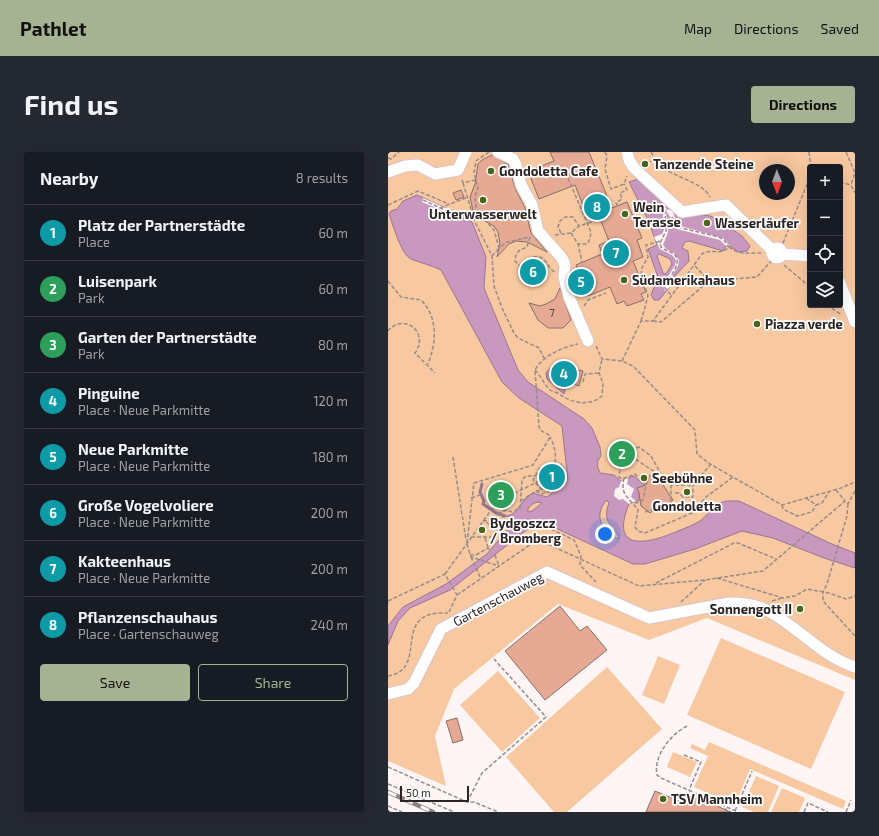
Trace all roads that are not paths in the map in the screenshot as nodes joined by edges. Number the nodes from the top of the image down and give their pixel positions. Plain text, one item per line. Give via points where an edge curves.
1 (466, 152) edge
2 (498, 152) edge
3 (627, 152) edge
4 (388, 172) edge
5 (807, 256) edge
6 (843, 291) edge
7 (855, 322) edge
8 (588, 341) road end
9 (855, 667) edge
10 (388, 694) edge

1 - 4 street via 458,170 435,174 418,165 404,166
2 - 8 street via 512,159 516,165 521,184 532,205 538,231 562,258 569,297
3 - 5 street via 635,169 682,212 726,205 777,254
6 - 7 street
9 - 10 street, Gartenschauweg via 840,661 765,609 729,603 649,618 547,572 441,629 414,683 408,689

